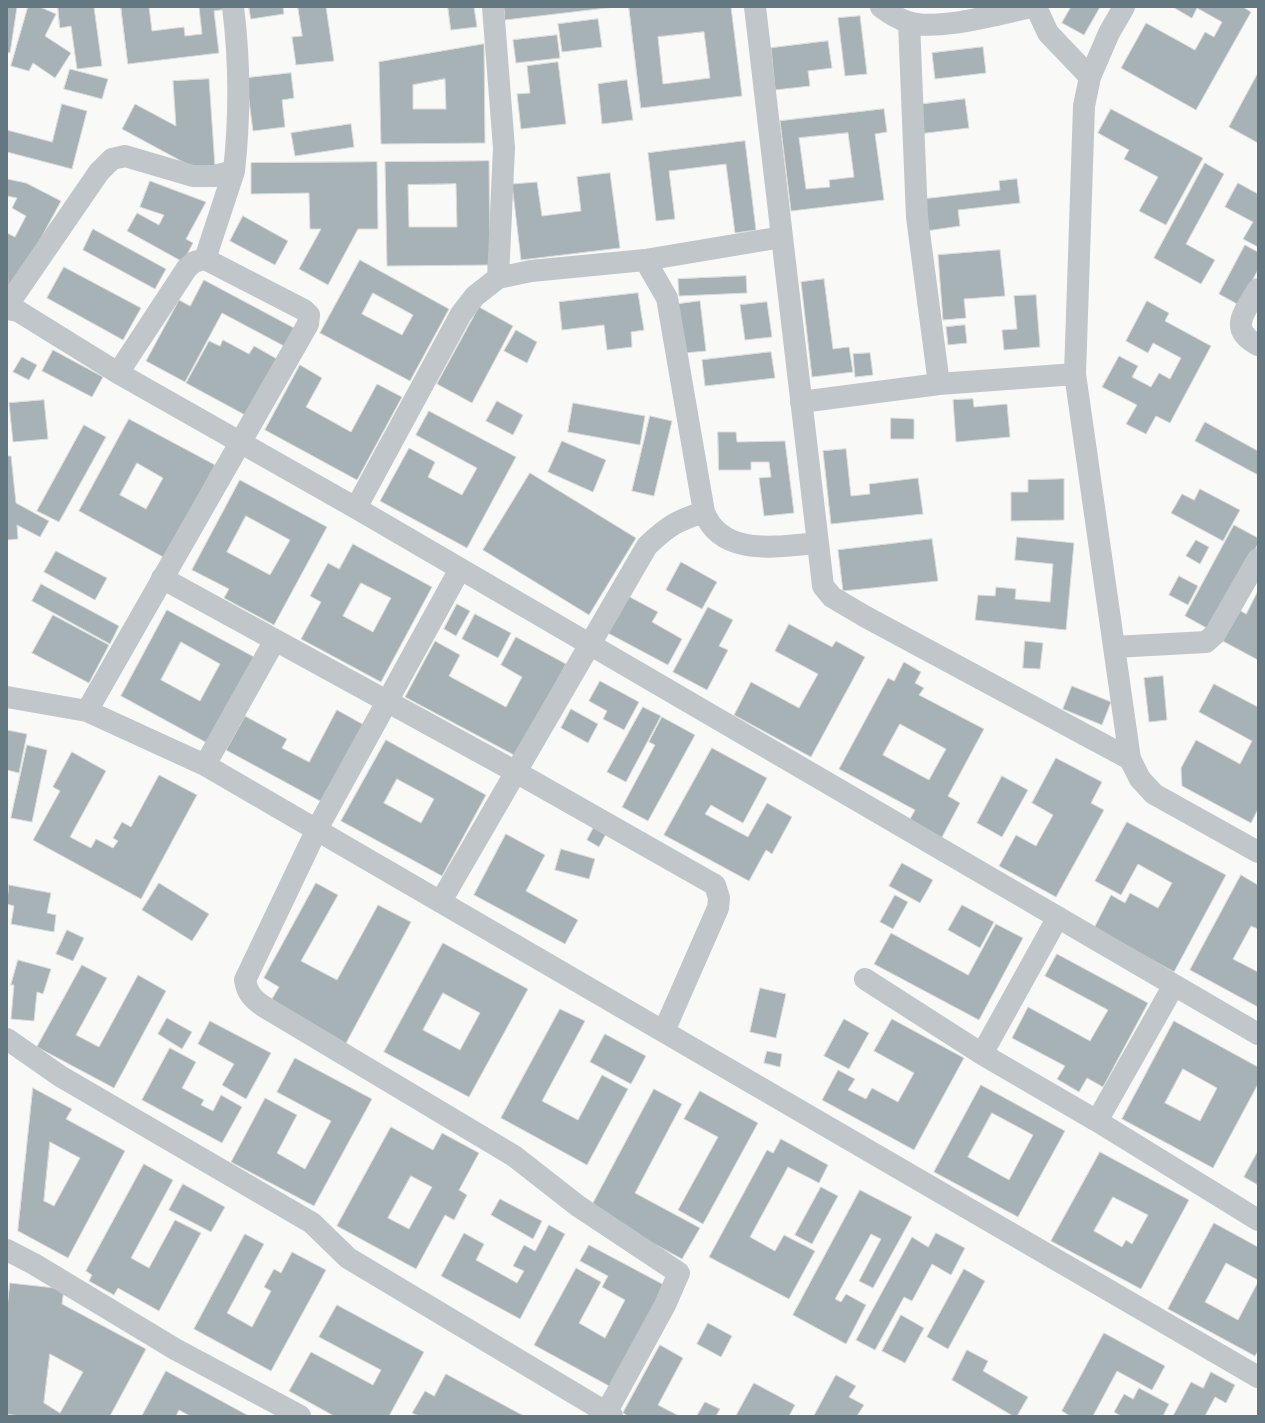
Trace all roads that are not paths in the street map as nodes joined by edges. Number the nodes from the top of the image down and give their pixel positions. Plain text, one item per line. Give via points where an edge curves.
1 (233, 7) edge
2 (493, 7) edge
3 (755, 7) edge
4 (881, 7) edge
5 (1032, 7) edge
6 (1036, 7) edge
7 (1124, 7) edge
8 (908, 23) junction
9 (1090, 77) junction
10 (234, 171) junction
11 (782, 237) junction
12 (205, 259) junction
13 (645, 260) junction
14 (498, 278) junction
15 (1258, 289) edge
16 (7, 308) edge
17 (1258, 345) edge
18 (118, 373) junction
19 (1075, 374) junction
20 (939, 384) junction
21 (801, 402) junction
22 (241, 441) junction
23 (356, 508) junction
24 (704, 512) junction
25 (818, 543) junction
26 (1258, 559) edge
27 (460, 569) junction
28 (162, 578) junction
29 (275, 640) junction
30 (590, 645) junction
31 (1114, 647) junction
32 (7, 697) edge
33 (388, 700) junction
34 (87, 711) junction
35 (1130, 759) junction
36 (205, 765) junction
37 (516, 772) junction
38 (317, 829) junction
39 (1257, 849) edge
40 (441, 901) junction
41 (1058, 917) junction
42 (865, 978) dead end
43 (1174, 985) junction
44 (664, 1031) junction
45 (1258, 1034) edge
46 (7, 1039) edge
47 (982, 1054) junction
48 (1097, 1121) junction
49 (1258, 1220) edge
50 (7, 1250) edge
51 (1258, 1377) edge
52 (609, 1414) edge
53 (300, 1416) edge

1 - 10 street via 239,96
2 - 14 street via 504,148
3 - 11 street
4 - 8 street
5 - 8 street via 944,25
6 - 9 street via 1048,33
7 - 9 street via 1109,33
8 - 20 street via 916,217
9 - 19 street via 1084,106
10 - 12 street
10 - 16 street via 214,176 193,176 125,156 112,159 99,172
11 - 13 street
11 - 21 street
12 - 18 street via 194,262 187,268
12 - 22 street via 304,310 309,315 308,324
13 - 14 street via 531,271
13 - 24 street via 667,298
14 - 23 street via 475,296 461,314
15 - 17 street via 1241,322 1241,332 1247,340
16 - 18 street via 18,311
18 - 22 street
19 - 20 street
19 - 31 street
20 - 21 street
21 - 25 street
22 - 23 street
22 - 28 street
23 - 27 street
24 - 25 street via 709,525 717,532 743,544 762,547
24 - 30 street via 678,520 647,546
25 - 35 street via 823,586 832,597
26 - 31 street via 1211,639 1206,642
27 - 30 street
27 - 33 street
28 - 29 street
28 - 34 street
29 - 33 street
29 - 36 street
30 - 37 street
30 - 41 street
31 - 35 street
32 - 34 street
33 - 37 street
33 - 38 street
34 - 36 street
35 - 39 street via 1140,778 1154,794
36 - 38 street
37 - 40 street
37 - 44 street via 715,885 719,898 718,908
38 - 40 street
38 - 52 street via 245,980 246,989 252,998 263,1006 514,1156 584,1210 680,1273
40 - 44 street
41 - 43 street
41 - 47 street
42 - 47 street
43 - 45 street
43 - 48 street
44 - 51 street
46 - 52 street via 60,1076 312,1223 348,1258
47 - 48 street
48 - 49 street
50 - 53 street via 175,1349

